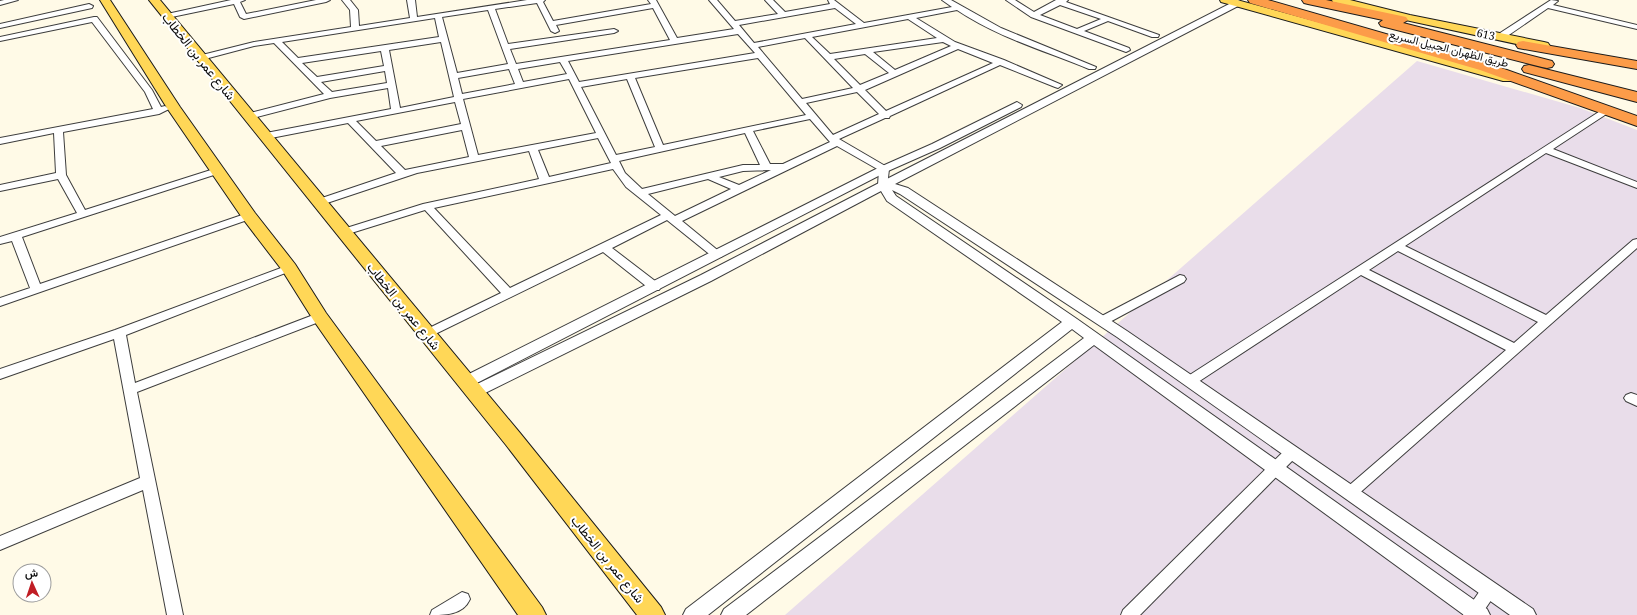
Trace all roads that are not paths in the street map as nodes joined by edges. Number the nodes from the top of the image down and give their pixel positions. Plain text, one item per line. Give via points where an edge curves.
1 (14, 0) edge
2 (154, 0) edge
3 (238, 0) edge
4 (326, 0) edge
5 (346, 0) edge
6 (413, 0) edge
7 (540, 0) edge
8 (713, 0) edge
9 (769, 0) edge
10 (830, 0) edge
11 (946, 0) edge
12 (1010, 0) edge
13 (1225, 0) edge
14 (1254, 0) edge
15 (1261, 0) edge
16 (1296, 0) edge
17 (1308, 0) edge
18 (1337, 0) edge
19 (1556, 0) edge
20 (1062, 1) edge
21 (93, 2) edge
22 (0, 3) edge
23 (654, 3) edge
24 (1237, 4) junction
25 (837, 6) junction
26 (1548, 6) junction
27 (287, 8) junction
28 (491, 8) junction
29 (957, 8) junction
30 (1034, 14) junction
31 (783, 15) junction
32 (166, 16) junction
33 (283, 16) dead end
34 (438, 16) junction
35 (910, 17) junction
36 (94, 19) junction
37 (1107, 19) junction
38 (414, 20) junction
39 (552, 23) junction
40 (862, 25) junction
41 (0, 26) edge
42 (736, 27) junction
43 (1171, 27) junction
44 (1637, 27) edge
45 (354, 29) junction
46 (1078, 31) junction
47 (1182, 31) junction
48 (615, 32) junction
49 (1155, 35) junction
50 (807, 36) junction
51 (1500, 38) junction
52 (0, 39) edge
53 (444, 39) junction
54 (558, 39) junction
55 (944, 39) junction
56 (276, 41) junction
57 (675, 41) junction
58 (752, 46) junction
59 (958, 46) junction
60 (505, 47) junction
61 (385, 48) junction
62 (1126, 50) junction
63 (866, 51) junction
64 (760, 55) junction
65 (828, 57) junction
66 (201, 58) junction
67 (563, 59) junction
68 (296, 61) junction
69 (1001, 62) junction
70 (1637, 65) edge
71 (512, 67) junction
72 (1092, 67) junction
73 (389, 68) junction
74 (895, 74) junction
75 (454, 76) junction
76 (630, 77) junction
77 (315, 80) junction
78 (573, 80) junction
79 (392, 85) junction
80 (1058, 85) junction
81 (520, 86) junction
82 (1637, 87) edge
83 (860, 90) junction
84 (330, 95) junction
85 (1637, 97) edge
86 (459, 98) junction
87 (800, 102) junction
88 (167, 109) junction
89 (396, 111) junction
90 (1605, 111) junction
91 (249, 116) junction
92 (812, 116) junction
93 (886, 116) junction
94 (350, 120) junction
95 (1637, 122) edge
96 (466, 126) junction
97 (58, 130) junction
98 (748, 130) junction
99 (600, 135) junction
100 (266, 136) junction
101 (835, 141) junction
102 (0, 142) edge
103 (375, 144) junction
104 (534, 148) junction
105 (660, 148) junction
106 (1546, 150) junction
107 (474, 159) junction
108 (615, 162) junction
109 (787, 166) junction
110 (766, 167) junction
111 (217, 171) junction
112 (403, 174) junction
113 (61, 175) junction
114 (709, 176) junction
115 (883, 177) junction
116 (545, 180) junction
117 (1637, 185) edge
118 (0, 188) edge
119 (739, 189) junction
120 (639, 193) junction
121 (320, 202) junction
122 (427, 206) junction
123 (82, 215) junction
124 (249, 216) junction
125 (671, 218) junction
126 (344, 232) junction
127 (16, 236) junction
128 (0, 242) edge
129 (1637, 242) edge
130 (1397, 246) junction
131 (604, 247) junction
132 (716, 255) junction
133 (289, 268) junction
134 (1361, 270) junction
135 (1180, 279) dead end
136 (654, 287) junction
137 (37, 290) junction
138 (509, 294) junction
139 (0, 302) edge
140 (320, 317) junction
141 (1102, 321) junction
142 (1547, 321) junction
143 (1072, 322) junction
144 (118, 333) junction
145 (426, 334) junction
146 (1094, 338) junction
147 (1514, 349) junction
148 (0, 374) edge
149 (1190, 382) junction
150 (470, 387) junction
151 (130, 390) junction
152 (1292, 452) junction
153 (1276, 469) junction
154 (148, 481) junction
155 (1350, 493) junction
156 (0, 543) edge
157 (1490, 590) junction
158 (462, 599) dead end
159 (1475, 614) edge
160 (175, 615) edge
161 (438, 615) edge
162 (533, 615) edge
163 (652, 615) edge
164 (693, 615) edge
165 (731, 615) edge
166 (1129, 615) edge
167 (1526, 615) edge

1 - 22 street
2 - 32 main road, شارع عمر بن الخطاب
3 - 27 street via 244,17
3 - 32 street
4 - 27 street
5 - 45 street via 354,10
6 - 38 street
7 - 28 street
7 - 39 street
8 - 42 street
9 - 31 street
10 - 25 street
11 - 29 street
12 - 30 street
13 - 24 main road
13 - 43 street
14 - 95 highway via 1485,66
15 - 85 highway, طريق الظهران الجبيل السريع / 613
16 - 82 highway, طريق الظهران الجبيل السريع / 613
17 - 70 highway via 1468,34
18 - 51 main road, 613
19 - 26 street
20 - 30 street
20 - 37 street
21 - 36 street
21 - 41 street
21 - 88 main road
23 - 48 street
23 - 57 street
24 - 47 street
24 - 90 main road via 1448,61
25 - 31 street
25 - 40 street
26 - 44 street
26 - 51 street
27 - 33 street via 290,11
28 - 34 street
28 - 60 street
29 - 35 street
29 - 72 street via 1002,31
30 - 46 street
31 - 42 street
32 - 66 main road, شارع عمر بن الخطاب
34 - 38 street
34 - 53 street
35 - 40 street
35 - 55 street
36 - 52 street
36 - 88 street via 149,92
37 - 46 street
37 - 49 street
38 - 45 street
39 - 48 street
39 - 54 street
40 - 50 street
42 - 57 street
42 - 58 street
43 - 47 street
43 - 49 street
45 - 56 street
46 - 62 street
47 - 115 street
48 - 54 street
48 - 57 street
48 - 67 street
49 - 62 street
50 - 58 street
50 - 65 street
51 - 70 main road, 613
53 - 61 street
53 - 75 street
54 - 60 street
55 - 59 street
55 - 63 street
56 - 66 street
56 - 68 street
58 - 64 street
59 - 69 street
59 - 74 street
60 - 71 street
61 - 68 street
61 - 73 street
62 - 72 street
63 - 65 street
63 - 74 street
64 - 76 street
64 - 87 street
65 - 83 street
66 - 91 main road, شارع عمر بن الخطاب
67 - 71 street
67 - 78 street
68 - 77 street
69 - 80 street
69 - 93 street
71 - 75 street
71 - 81 street
72 - 80 street
73 - 77 street
73 - 79 street
74 - 83 street
75 - 86 street
76 - 78 street
76 - 105 street
77 - 84 street
78 - 81 street
78 - 99 street
79 - 84 street
79 - 89 street
80 - 115 street via 936,146
81 - 86 street
83 - 87 street
83 - 93 street
84 - 91 street
86 - 89 street
86 - 96 street
87 - 92 street
88 - 97 street
88 - 111 main road
89 - 94 street
90 - 95 main road
90 - 106 street
91 - 100 main road, شارع عمر بن الخطاب
92 - 98 street
92 - 101 street
93 - 101 street
94 - 100 street
94 - 103 street
96 - 103 street
96 - 107 street
97 - 102 street
97 - 113 street
98 - 105 street
98 - 110 street
99 - 104 street
99 - 108 street
100 - 121 main road, شارع عمر بن الخطاب
101 - 109 street
101 - 115 street
103 - 112 street
104 - 107 street
104 - 116 street
105 - 108 street
106 - 117 street
106 - 130 street
107 - 112 street
108 - 116 street
108 - 120 street via 630,185
109 - 110 street
109 - 119 street
110 - 114 street via 743,168
111 - 123 street
111 - 124 main road
112 - 121 street
113 - 118 street
113 - 123 street
114 - 119 street
114 - 120 street
115 - 132 street
115 - 141 street via 894,187
115 - 143 street via 891,198
115 - 150 street via 706,278
116 - 122 street
119 - 125 street
120 - 125 street
121 - 126 main road, شارع عمر بن الخطاب
122 - 126 street
122 - 138 street
123 - 127 street
124 - 133 main road
124 - 137 street
125 - 131 street
125 - 132 street
126 - 145 main road, شارع عمر بن الخطاب
127 - 128 street
127 - 137 street
129 - 142 street
130 - 134 street
130 - 142 street
131 - 136 street
131 - 138 street
132 - 136 street
133 - 140 main road
133 - 144 street
134 - 147 street
134 - 149 street
135 - 141 street
136 - 150 street
137 - 139 street
138 - 145 street
140 - 151 street
140 - 162 main road
141 - 149 street
142 - 147 street
143 - 146 street
143 - 164 street
144 - 148 street
144 - 151 street
145 - 150 main road, شارع عمر بن الخطاب
146 - 153 street
146 - 165 street
147 - 155 street
149 - 152 street
150 - 163 main road, شارع عمر بن الخطاب
151 - 154 street
152 - 153 street
152 - 155 street
153 - 159 street
153 - 166 street
154 - 156 street
154 - 160 street
155 - 157 street
157 - 159 street
157 - 167 street
158 - 161 street

